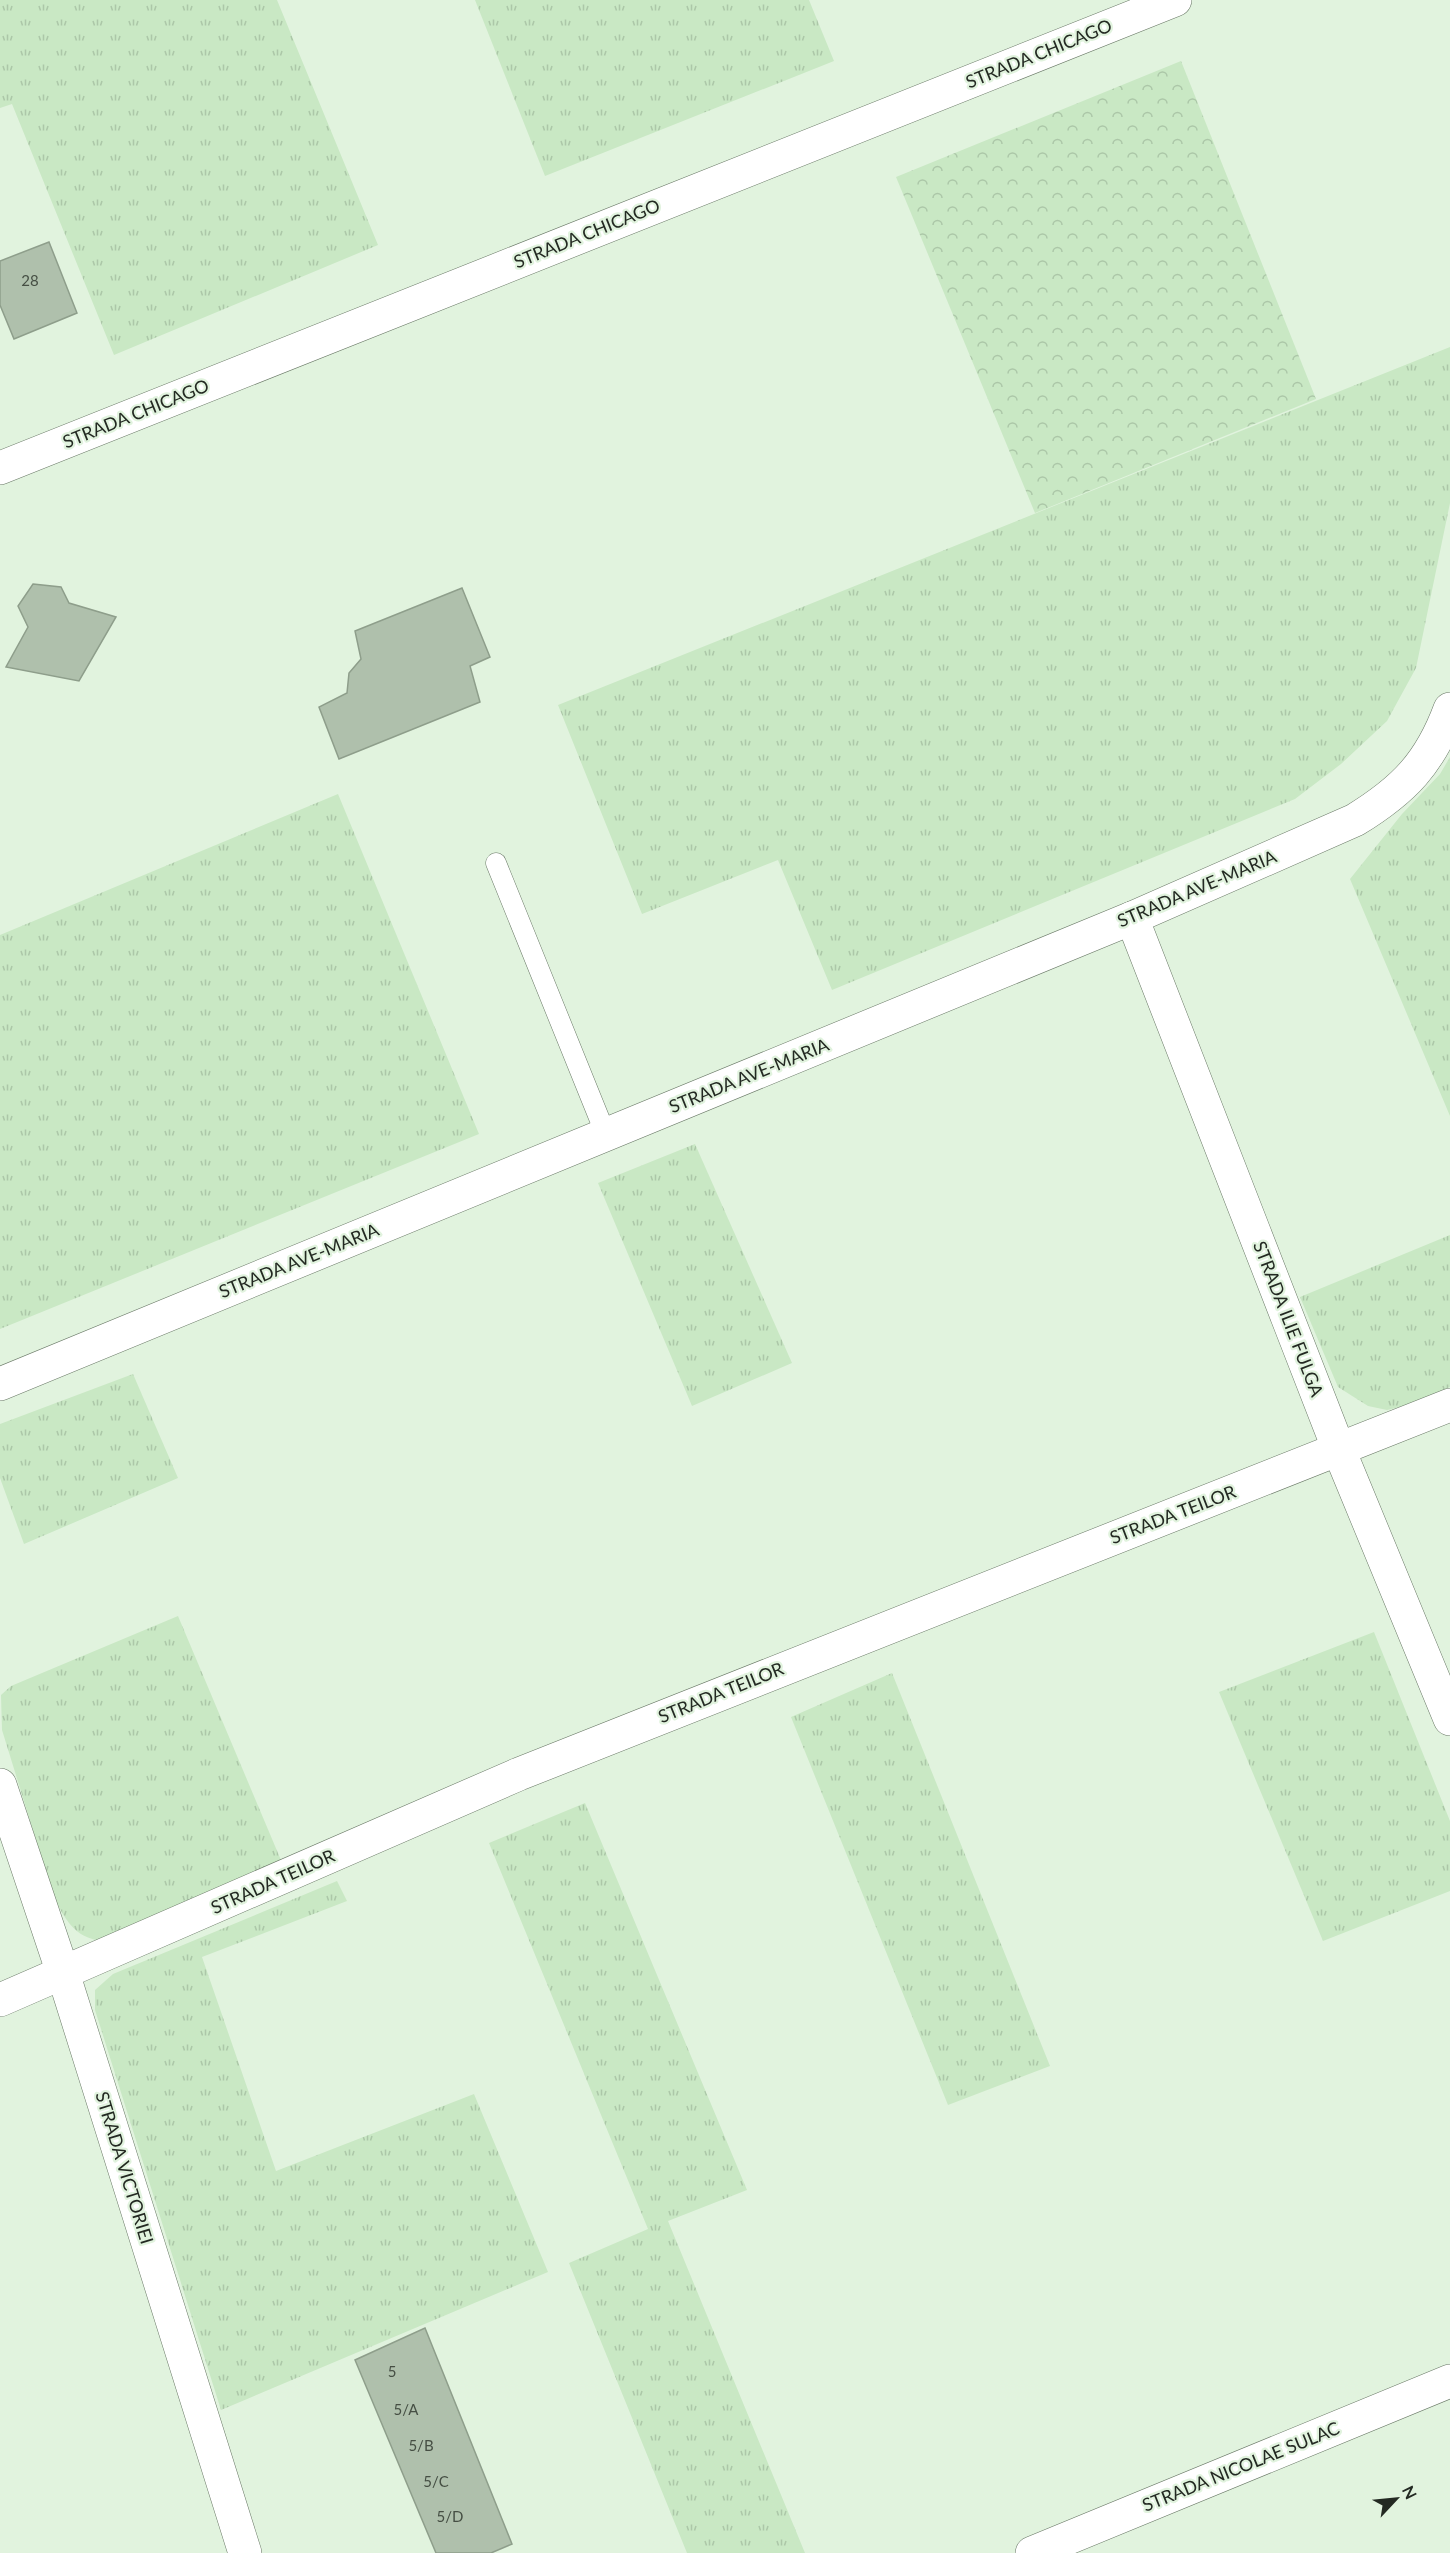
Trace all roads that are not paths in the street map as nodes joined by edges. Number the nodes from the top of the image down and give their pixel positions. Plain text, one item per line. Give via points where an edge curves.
1 (1175, 0) edge
2 (0, 468) edge
3 (1450, 709) edge
4 (496, 863) dead end
5 (1132, 918) junction
6 (606, 1135) junction
7 (0, 1384) edge
8 (1450, 1405) edge
9 (1339, 1449) junction
10 (1450, 1719) edge
11 (0, 1785) edge
12 (63, 1973) junction
13 (0, 2000) edge
14 (1450, 2381) edge
15 (245, 2553) edge
16 (1032, 2553) edge

1 - 2 street, STRADA CHICAGO
3 - 5 street, STRADA AVE-MARIA via 1438,740 1415,775 1385,802 1355,820
4 - 6 lane
5 - 6 street, STRADA AVE-MARIA
5 - 9 street, STRADA ILIE FULGA
6 - 7 street, STRADA AVE-MARIA
8 - 9 street, STRADA TEILOR
9 - 10 street, STRADA ILIE FULGA
9 - 12 street, STRADA TEILOR via 551,1761
11 - 12 street, STRADA VICTORIEI
12 - 13 street, STRADA TEILOR
12 - 15 street, STRADA VICTORIEI
14 - 16 street, STRADA NICOLAE SULAC

